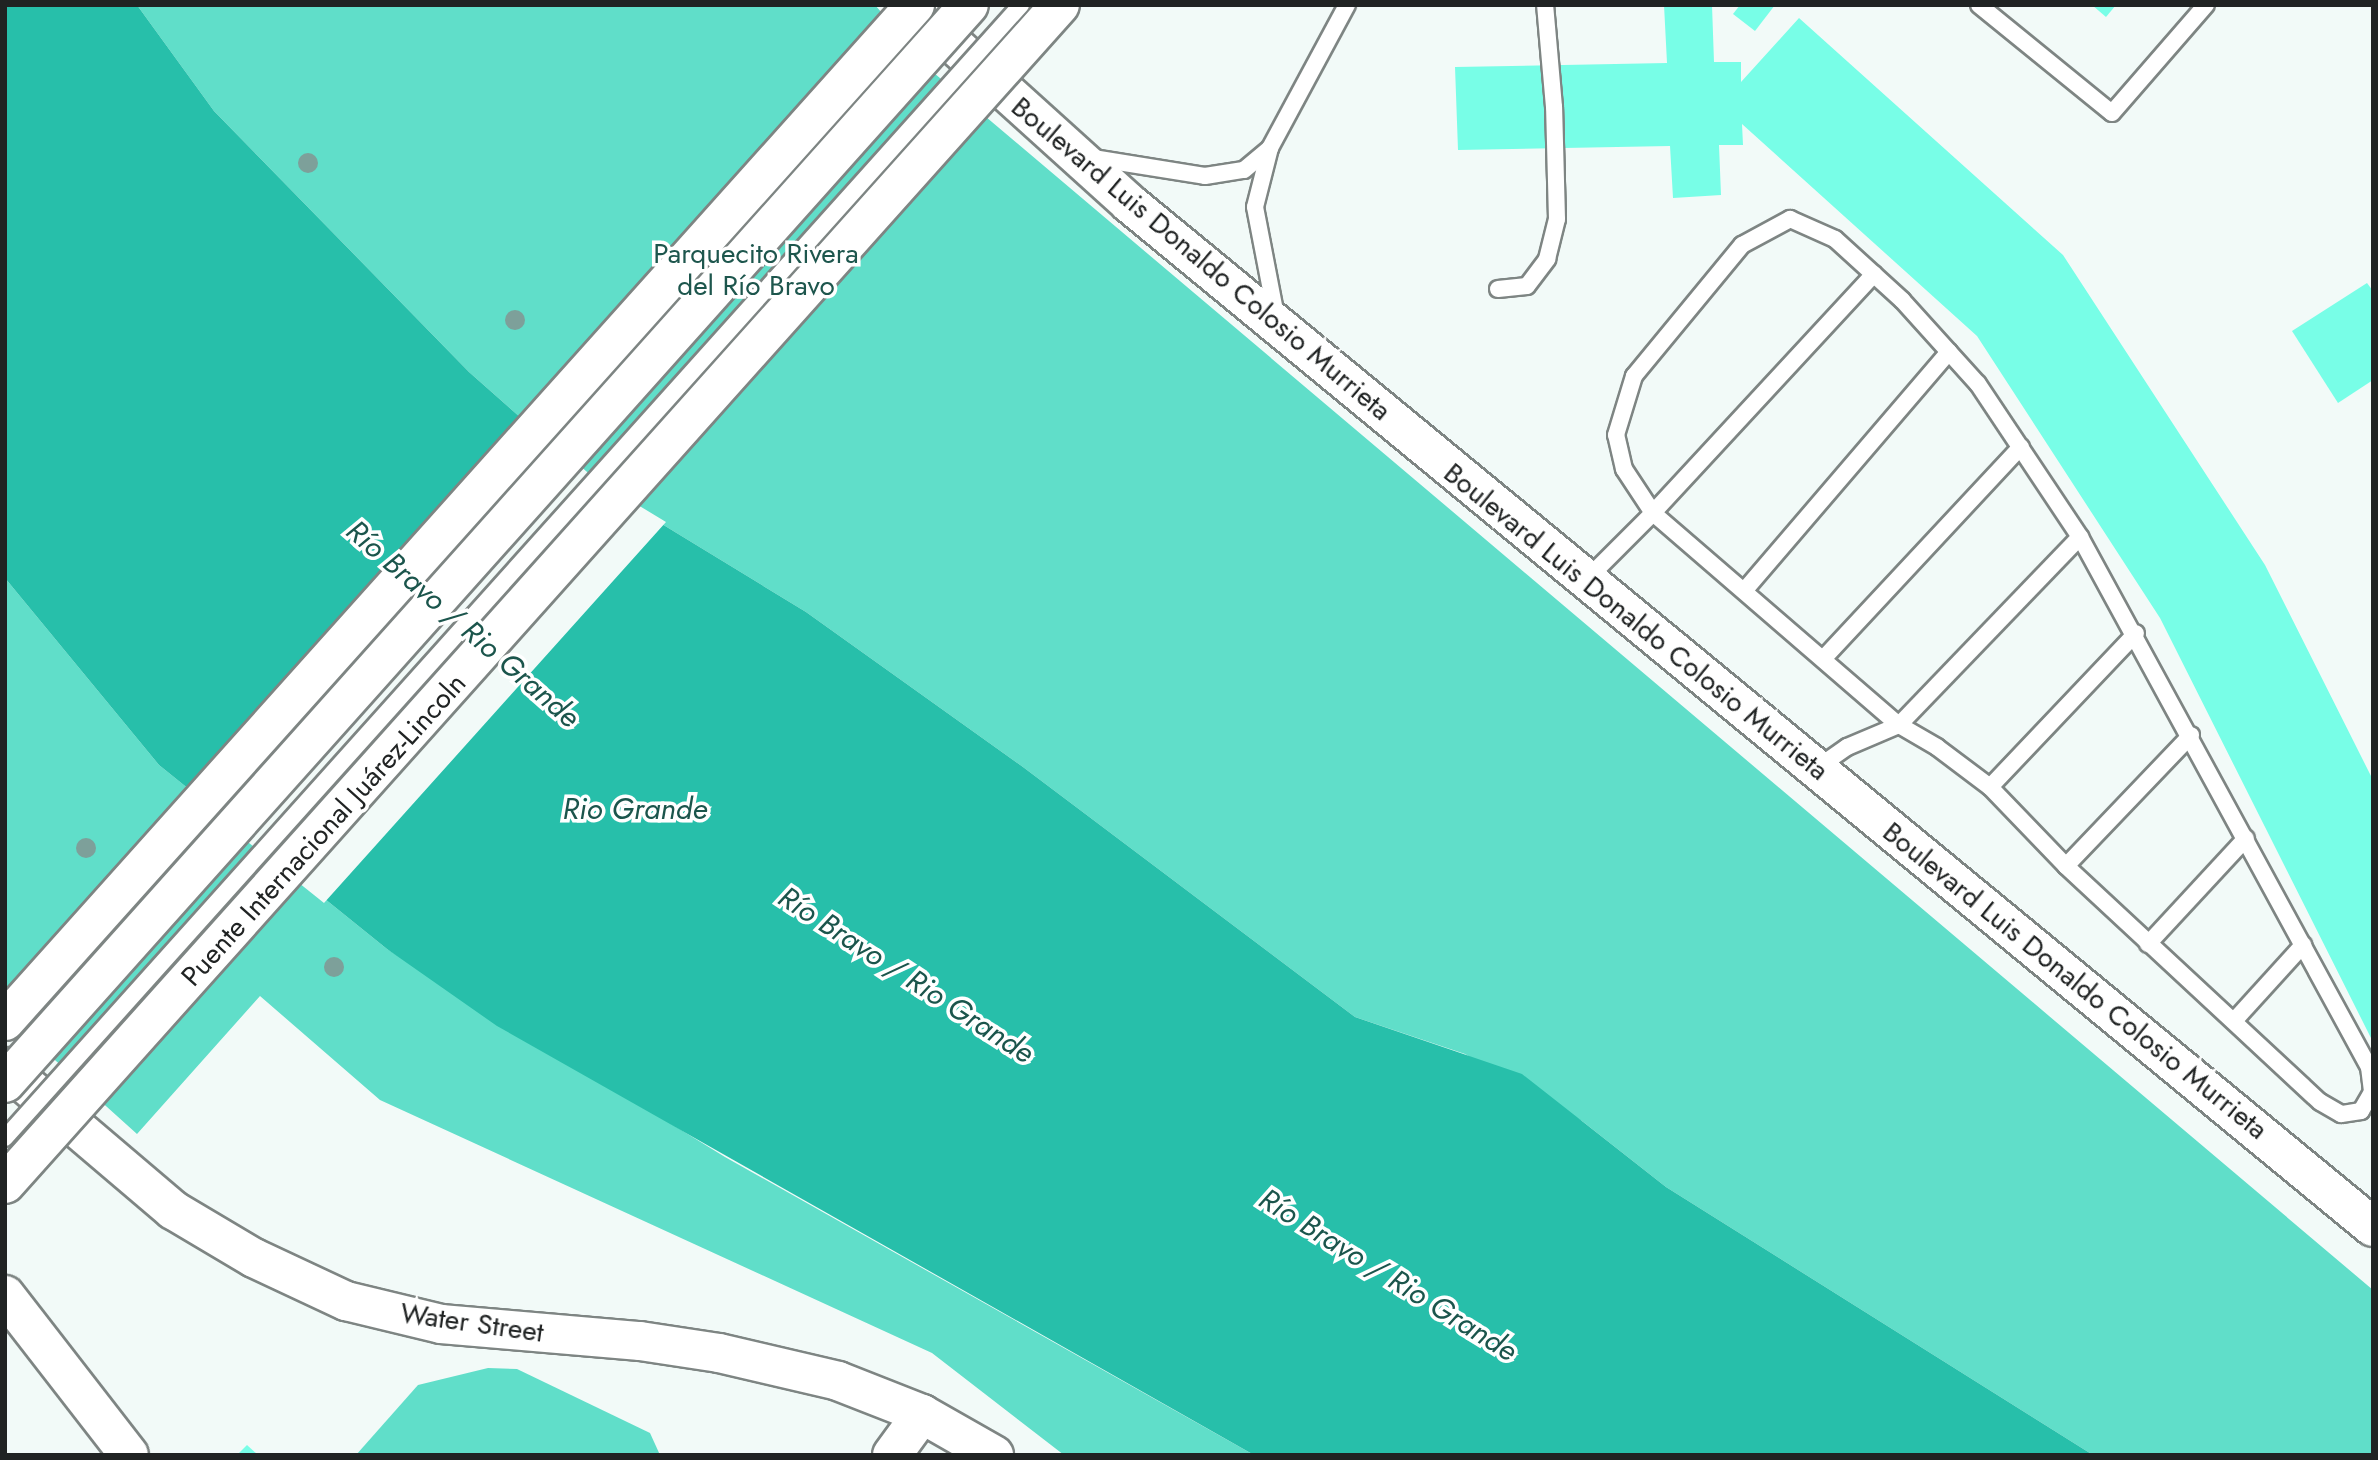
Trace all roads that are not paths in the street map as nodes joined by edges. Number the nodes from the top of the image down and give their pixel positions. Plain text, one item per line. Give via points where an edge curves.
1 (909, 5) edge
2 (915, 5) edge
3 (969, 5) edge
4 (1021, 5) edge
5 (1060, 5) edge
6 (1347, 5) edge
7 (1545, 5) edge
8 (1979, 5) edge
9 (2206, 5) edge
10 (1270, 148) junction
11 (1072, 153) junction
12 (1874, 274) junction
13 (1498, 289) dead end
14 (1279, 328) junction
15 (1949, 352) junction
16 (2021, 447) junction
17 (1653, 513) junction
18 (2080, 537) junction
19 (1584, 581) junction
20 (1744, 591) junction
21 (2136, 634) junction
22 (1823, 659) junction
23 (1899, 725) junction
24 (2191, 735) junction
25 (1815, 769) junction
26 (1990, 787) junction
27 (2246, 838) junction
28 (2066, 866) junction
29 (2148, 944) junction
30 (2302, 945) junction
31 (5, 1021) edge
32 (2234, 1021) junction
33 (5, 1067) edge
34 (5, 1083) edge
35 (5, 1138) edge
36 (5, 1184) edge
37 (2373, 1227) edge
38 (5, 1295) edge
39 (922, 1413) junction
40 (129, 1455) edge
41 (892, 1455) edge
42 (994, 1455) edge

1 - 11 main road, Boulevard Luis Donaldo Colosio Murrieta
2 - 31 main road, bridge
3 - 34 main road, bridge
4 - 35 lane, bridge
5 - 36 main road, Puente Internacional Juárez-Lincoln, bridge
6 - 10 lane
7 - 13 lane via 1555,107 1557,219 1547,259 1527,286
8 - 9 lane via 2112,113
10 - 11 lane via 1244,170 1205,176 1143,169
10 - 14 lane via 1255,207
11 - 14 main road, Boulevard Luis Donaldo Colosio Murrieta
12 - 15 lane
12 - 17 lane
12 - 17 lane via 1835,239 1790,219 1742,245 1634,376 1616,435 1624,469
14 - 19 main road, Boulevard Luis Donaldo Colosio Murrieta
15 - 16 lane via 1978,384
15 - 20 lane
16 - 18 lane
16 - 22 lane
17 - 19 lane
17 - 20 lane
18 - 21 lane
18 - 23 lane
19 - 25 main road, Boulevard Luis Donaldo Colosio Murrieta
20 - 22 lane
21 - 24 lane
21 - 26 lane
22 - 23 lane
23 - 25 lane via 1847,747
23 - 26 lane
24 - 27 lane
24 - 28 lane
25 - 37 main road, Boulevard Luis Donaldo Colosio Murrieta
26 - 28 lane
27 - 29 lane
27 - 30 lane
28 - 29 lane
29 - 32 lane
30 - 32 lane
30 - 32 lane via 2369,1067 2372,1092 2361,1111 2341,1114 2319,1102
33 - 39 main road, Water Street via 173,1210 254,1258 346,1301 441,1324 640,1341 719,1353 838,1381
38 - 40 main road
39 - 41 main road
39 - 42 main road, Water Street

